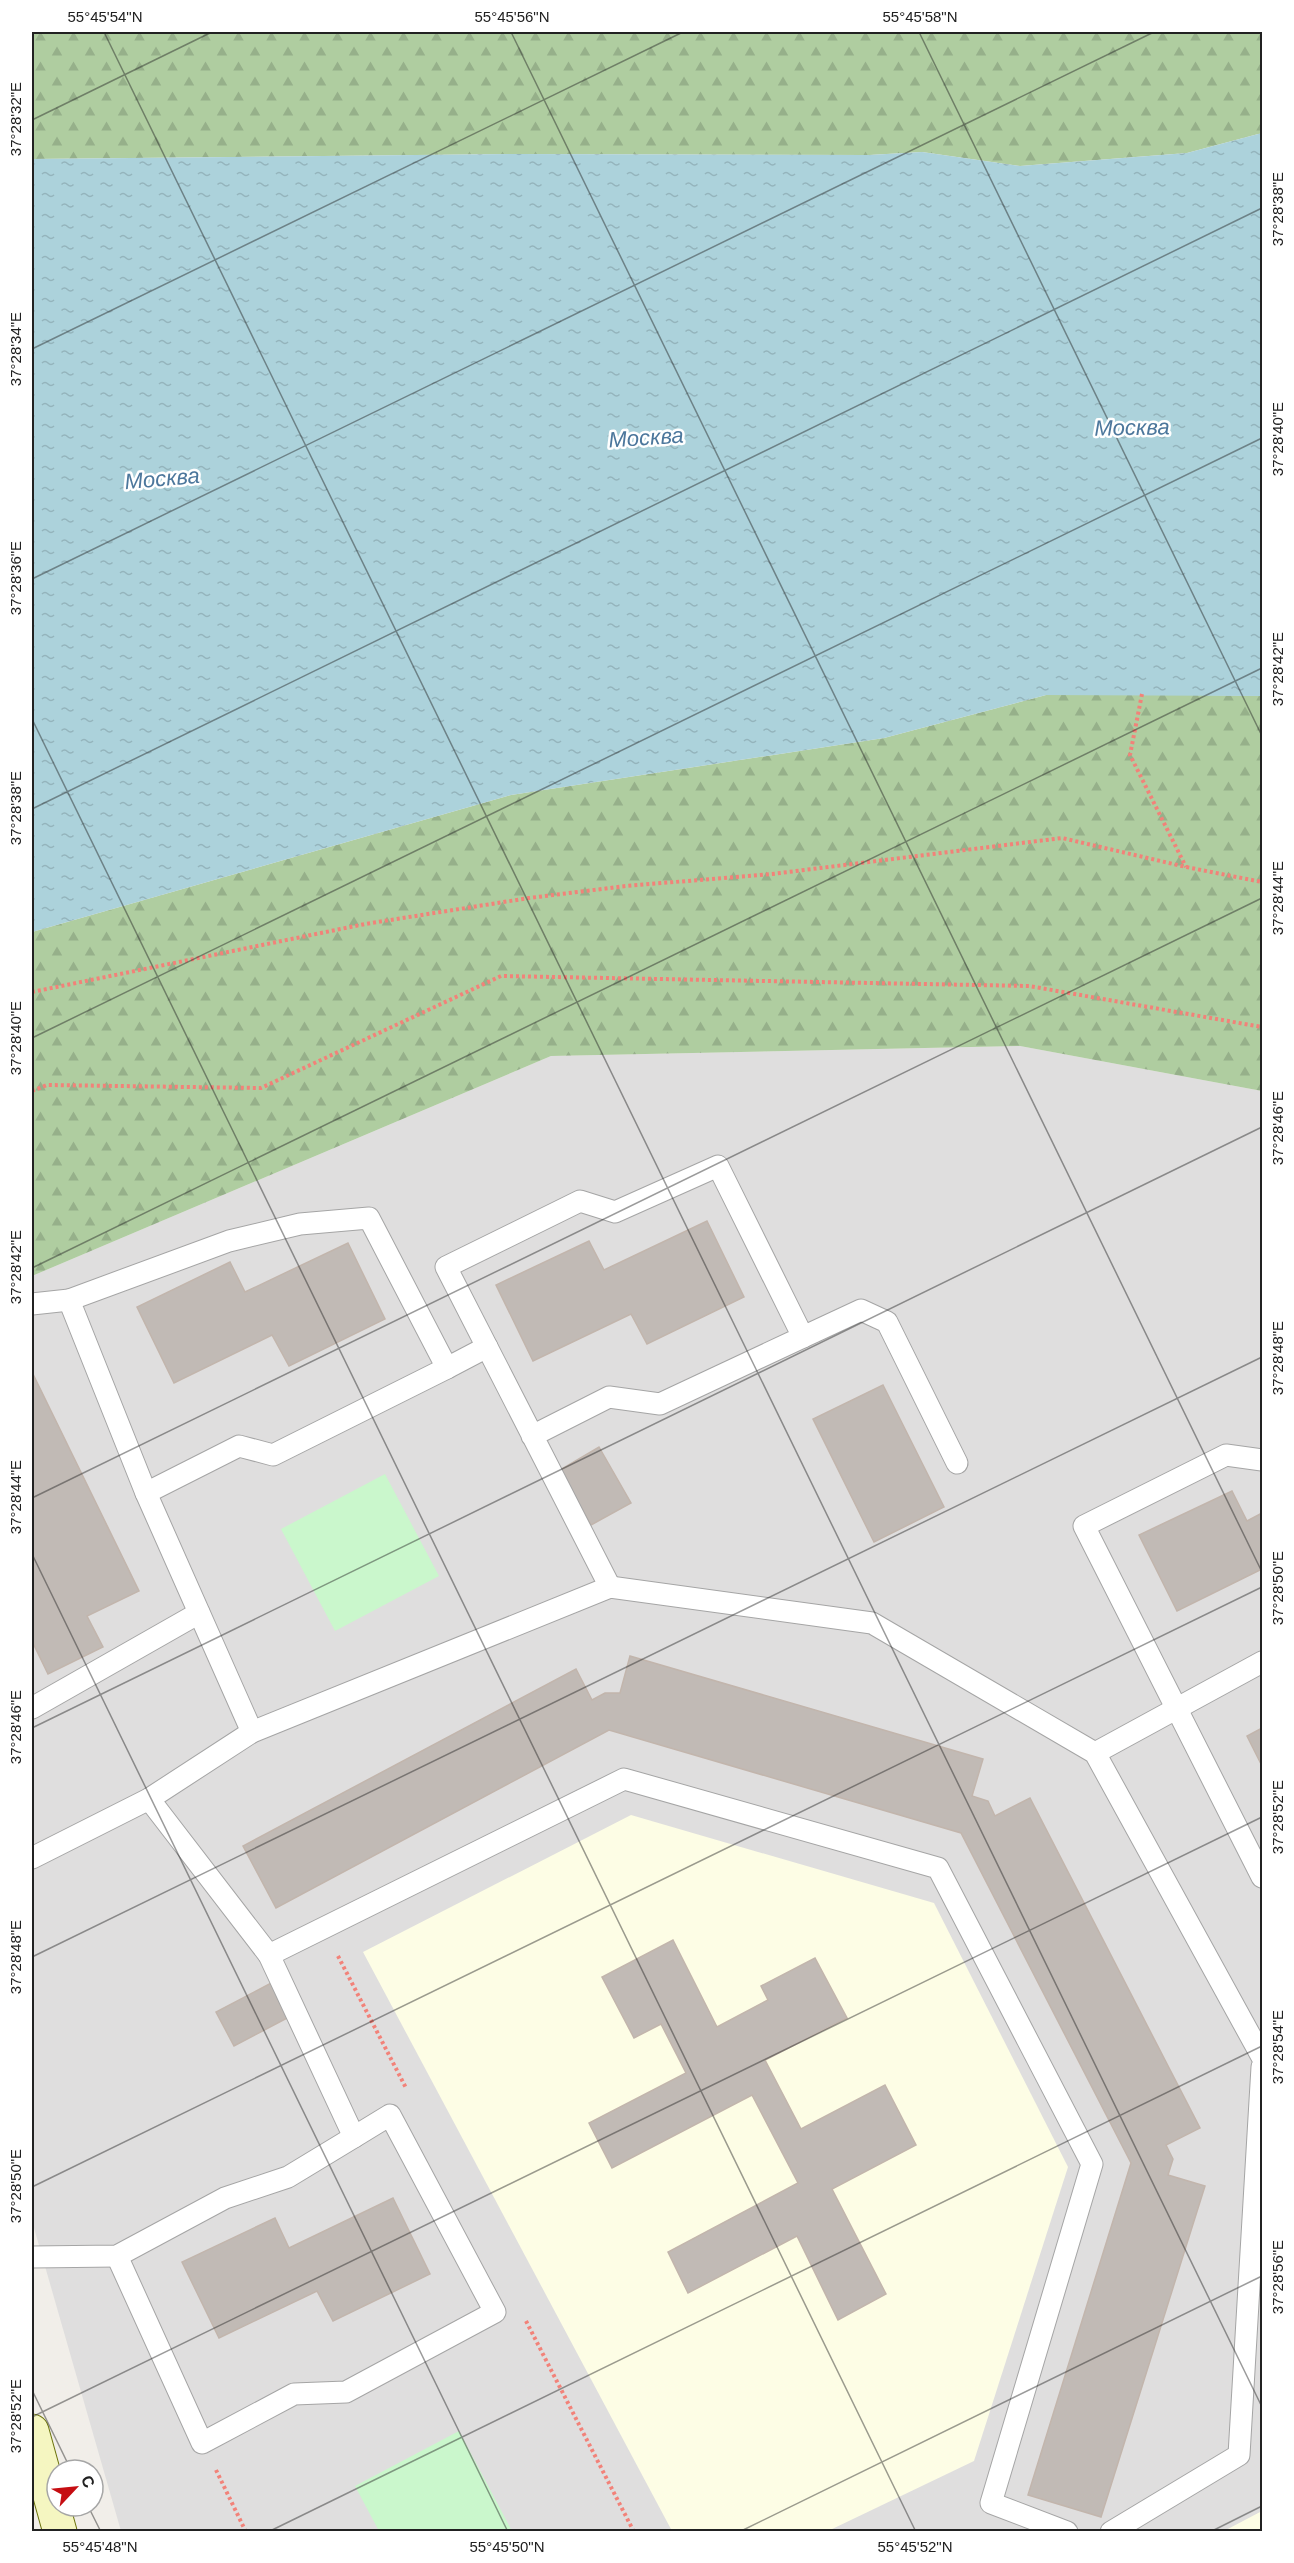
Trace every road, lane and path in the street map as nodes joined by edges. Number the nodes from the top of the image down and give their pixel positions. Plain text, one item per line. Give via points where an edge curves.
1 (1142, 694) dead end
2 (1186, 867) junction
3 (1263, 882) edge
4 (32, 992) edge
5 (1263, 1027) edge
6 (32, 1091) edge
7 (69, 1299) junction
8 (32, 1304) edge
9 (803, 1338) junction
10 (487, 1347) junction
11 (447, 1368) junction
12 (532, 1436) junction
13 (1263, 1460) edge
14 (957, 1463) dead end
15 (146, 1493) junction
16 (609, 1587) junction
17 (200, 1612) junction
18 (1263, 1662) edge
19 (32, 1708) edge
20 (1176, 1709) junction
21 (252, 1732) junction
22 (1095, 1753) junction
23 (149, 1799) junction
24 (32, 1858) edge
25 (1263, 1877) edge
26 (269, 1955) junction
27 (1263, 2057) edge
28 (1263, 2067) edge
29 (354, 2138) junction
30 (117, 2256) junction
31 (32, 2257) edge
32 (32, 2431) edge
33 (202, 2443) junction
34 (60, 2532) edge
35 (246, 2532) edge
36 (1067, 2532) edge
37 (1111, 2532) edge

1 - 2 path via 1130,755
2 - 3 path
2 - 4 path via 1062,838 772,874 529,898 365,924
5 - 6 path via 1029,986 501,976 261,1088 47,1085
7 - 8 lane
7 - 11 lane via 229,1241 300,1224 369,1218
7 - 15 lane
9 - 10 lane via 718,1166 615,1212 580,1201 446,1267
9 - 12 lane via 660,1404 609,1397
9 - 14 lane via 861,1310 887,1322
10 - 11 lane
10 - 12 lane
11 - 15 lane via 273,1455 239,1446
12 - 16 lane
13 - 20 lane via 1226,1455 1084,1526
15 - 17 lane
16 - 21 lane
16 - 22 lane via 872,1623
17 - 19 lane
17 - 21 lane
18 - 20 lane
20 - 22 lane
20 - 25 lane
21 - 23 lane
22 - 27 lane
23 - 24 lane
23 - 26 lane
26 - 29 lane
26 - 36 lane via 624,1779 938,1868 1092,2164 991,2503
28 - 37 lane via 1239,2455
29 - 30 lane via 288,2177 225,2198
29 - 33 lane via 390,2115 495,2312 346,2392 294,2394
30 - 31 lane
30 - 33 lane
32 - 34 street
33 - 35 path

